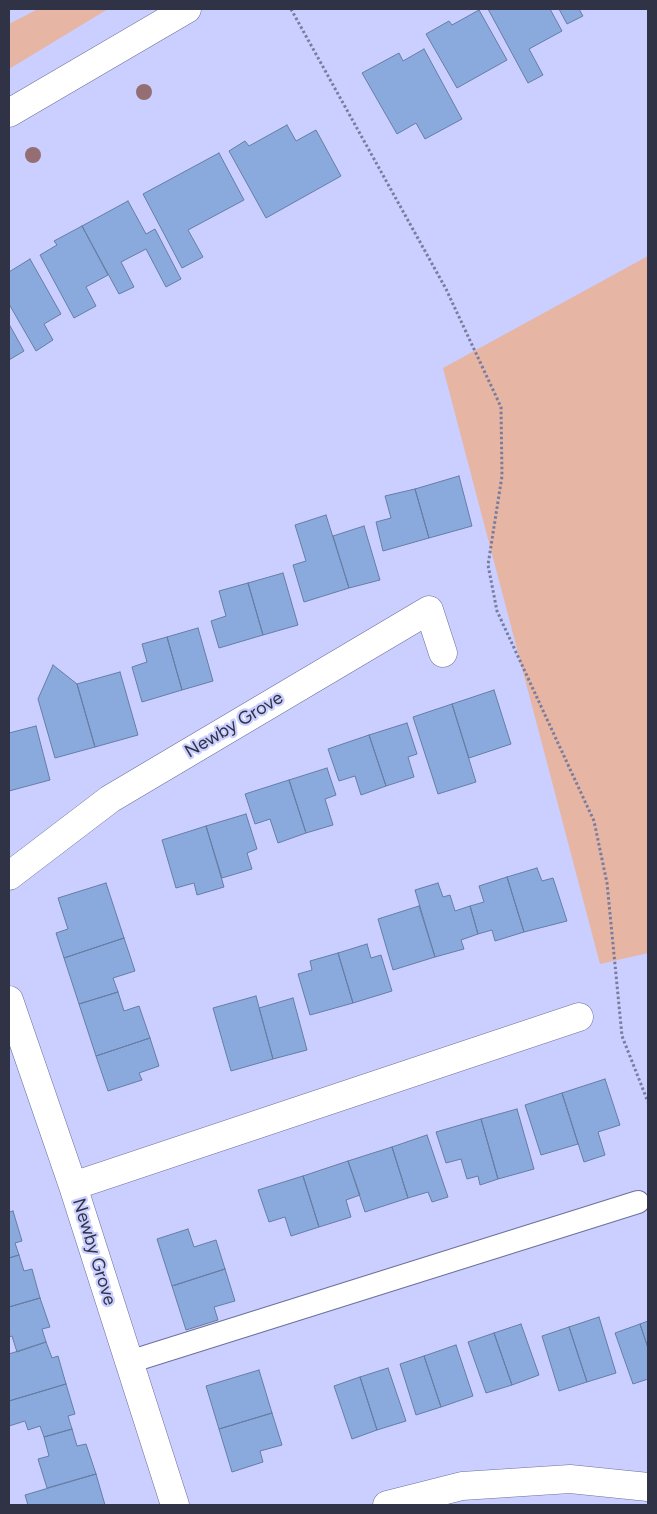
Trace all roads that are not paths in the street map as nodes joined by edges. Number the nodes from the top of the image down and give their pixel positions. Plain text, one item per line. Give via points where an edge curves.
1 (187, 9) edge
2 (9, 113) edge
3 (443, 653) dead end
4 (9, 876) edge
5 (9, 1000) edge
6 (579, 1017) dead end
7 (73, 1186) junction
8 (638, 1202) dead end
9 (129, 1362) junction
10 (648, 1487) edge
11 (465, 1496) edge
12 (175, 1505) edge
13 (388, 1505) edge

1 - 2 street
3 - 4 street, Newby Grove via 429,610 110,799
5 - 7 street, Newby Grove
6 - 7 street
7 - 9 street, Newby Grove
8 - 9 lane
9 - 12 street, Newby Grove
10 - 11 street via 570,1480
11 - 13 street

